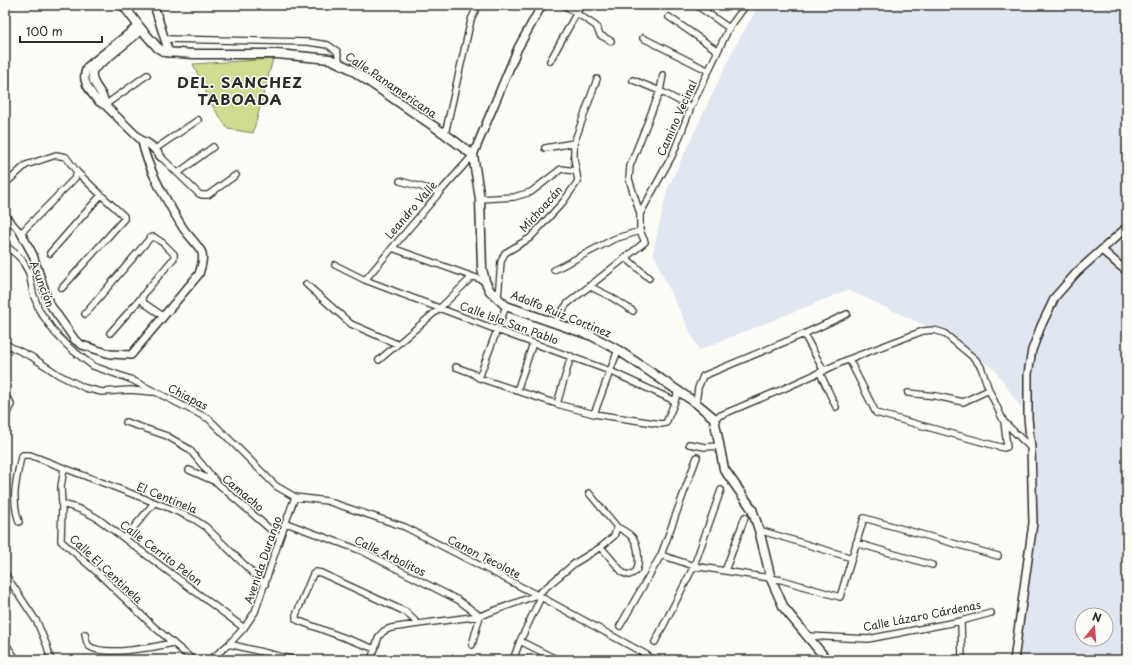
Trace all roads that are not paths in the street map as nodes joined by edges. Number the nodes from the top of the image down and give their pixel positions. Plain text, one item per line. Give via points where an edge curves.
1 (123, 5) edge
2 (154, 5) edge
3 (478, 5) edge
4 (542, 5) edge
5 (564, 5) edge
6 (581, 5) edge
7 (696, 5) edge
8 (746, 5) edge
9 (576, 12) junction
10 (669, 17) dead end
11 (140, 28) junction
12 (729, 28) junction
13 (643, 38) dead end
14 (165, 39) junction
15 (611, 41) dead end
16 (718, 51) junction
17 (169, 53) junction
18 (550, 61) dead end
19 (340, 64) junction
20 (709, 71) junction
21 (146, 75) dead end
22 (663, 75) dead end
23 (597, 79) dead end
24 (633, 80) dead end
25 (660, 91) junction
26 (105, 105) junction
27 (690, 107) junction
28 (198, 120) dead end
29 (445, 134) junction
30 (142, 141) junction
31 (574, 143) junction
32 (213, 148) dead end
33 (545, 148) dead end
34 (155, 150) junction
35 (473, 155) junction
36 (161, 157) joint
37 (575, 171) junction
38 (77, 172) junction
39 (178, 173) junction
40 (236, 175) dead end
41 (400, 181) dead end
42 (5, 184) edge
43 (440, 192) junction
44 (101, 195) junction
45 (480, 199) junction
46 (640, 214) junction
47 (5, 215) edge
48 (1127, 227) edge
49 (640, 231) junction
50 (21, 233) junction
51 (5, 246) edge
52 (392, 248) junction
53 (1102, 250) junction
54 (50, 253) dead end
55 (625, 257) junction
56 (335, 264) dead end
57 (554, 270) dead end
58 (1127, 271) edge
59 (472, 277) junction
60 (649, 278) dead end
61 (365, 280) junction
62 (485, 281) junction
63 (306, 284) dead end
64 (589, 286) junction
65 (62, 288) dead end
66 (142, 297) junction
67 (498, 298) junction
68 (506, 306) junction
69 (440, 308) junction
70 (633, 312) dead end
71 (85, 314) dead end
72 (847, 314) dead end
73 (164, 316) junction
74 (554, 323) junction
75 (497, 330) junction
76 (110, 333) dead end
77 (804, 334) junction
78 (534, 343) junction
79 (5, 344) edge
80 (397, 344) junction
81 (618, 350) junction
82 (571, 356) junction
83 (849, 358) junction
84 (379, 360) dead end
85 (456, 367) dead end
86 (610, 371) junction
87 (822, 372) junction
88 (479, 378) junction
89 (989, 390) junction
90 (516, 391) junction
91 (678, 391) junction
92 (158, 393) junction
93 (908, 393) dead end
94 (5, 399) edge
95 (675, 401) junction
96 (696, 403) junction
97 (557, 404) junction
98 (836, 407) dead end
99 (594, 414) junction
100 (5, 417) edge
101 (714, 418) junction
102 (126, 422) dead end
103 (1004, 422) junction
104 (689, 444) dead end
105 (720, 446) junction
106 (1031, 448) junction
107 (697, 457) dead end
108 (64, 468) junction
109 (189, 470) dead end
110 (216, 482) junction
111 (721, 490) dead end
112 (589, 493) dead end
113 (296, 496) junction
114 (154, 502) junction
115 (62, 504) junction
116 (745, 517) dead end
117 (19, 522) dead end
118 (286, 523) junction
119 (617, 527) junction
120 (759, 530) junction
121 (125, 538) junction
122 (280, 538) junction
123 (856, 543) junction
124 (601, 547) junction
125 (661, 555) junction
126 (998, 556) dead end
127 (852, 558) junction
128 (932, 565) dead end
129 (694, 566) junction
130 (725, 571) junction
131 (5, 574) edge
132 (772, 579) junction
133 (265, 585) junction
134 (539, 596) junction
135 (991, 613) dead end
136 (480, 616) junction
137 (961, 621) junction
138 (418, 624) junction
139 (620, 626) dead end
140 (244, 628) junction
141 (85, 634) dead end
142 (808, 636) junction
143 (520, 641) junction
144 (655, 642) dead end
145 (5, 643) edge
146 (173, 643) junction
147 (229, 644) junction
148 (472, 644) dead end
149 (375, 649) junction
150 (5, 655) edge
151 (15, 658) edge
152 (214, 659) edge
153 (51, 660) edge
154 (193, 660) edge
155 (295, 660) edge
156 (371, 660) edge
157 (513, 660) edge
158 (558, 660) edge
159 (653, 660) edge
160 (827, 660) edge
161 (962, 660) edge
162 (1014, 660) edge

1 - 11 main road
2 - 14 street
3 - 29 street via 471,20
4 - 35 street via 518,48
5 - 9 street
6 - 9 street
7 - 12 street
8 - 12 street, Camino Vecinal
9 - 15 street via 596,26 600,35
9 - 18 street
10 - 16 street
11 - 17 main road via 161,50
11 - 26 street via 90,68 91,76 105,100
12 - 16 street, Camino Vecinal
13 - 20 street
14 - 17 street
14 - 19 street via 328,45 337,51
16 - 20 street, Camino Vecinal
17 - 19 main road, Calle Panamericana via 277,54 330,59
19 - 29 main road, Calle Panamericana
20 - 27 street, Camino Vecinal
21 - 26 street
22 - 25 street
23 - 31 street
24 - 25 street
25 - 27 street
25 - 46 street via 630,166 629,179
26 - 30 street
27 - 46 street, Camino Vecinal via 673,154
28 - 34 street
29 - 35 main road, Calle Panamericana
30 - 34 street
30 - 73 street via 158,184 184,229 202,252 199,274
31 - 33 street
31 - 37 street
32 - 39 street
34 - 36 street
35 - 43 street, Leandro Valle
35 - 45 main road, Adolfo Ruiz Cortinez
36 - 39 street
37 - 45 street via 561,169 531,192 514,198
37 - 67 street, Michoacán via 578,181 563,202 530,238 502,257
38 - 42 street via 66,156 56,155 26,165
38 - 44 street
38 - 50 street via 75,178
39 - 40 street via 202,195 208,195
41 - 43 street
43 - 52 street, Leandro Valle
44 - 54 street
44 - 65 street via 124,218
45 - 62 main road, Adolfo Ruiz Cortinez via 482,269
46 - 49 street, Camino Vecinal
47 - 50 street
48 - 53 street
49 - 55 street, Camino Vecinal via 645,242
49 - 57 street via 614,239
50 - 73 street via 33,255 49,303 75,340 82,345 110,354 131,355
51 - 92 street, Asunción via 22,260 29,273 39,310 55,333 71,349 93,366 130,379
52 - 59 street
52 - 61 street, Leandro Valle
53 - 58 street
53 - 106 street via 1077,272 1055,297 1032,350 1028,374
55 - 60 street
55 - 64 street
56 - 61 street, Calle Isla San Pablo
59 - 62 street
59 - 69 street
61 - 69 street, Calle Isla San Pablo
62 - 67 main road, Adolfo Ruiz Cortinez via 490,291
63 - 80 street via 351,324
64 - 70 street
64 - 74 street via 567,304
66 - 71 street via 174,258 174,254 154,237 150,238
66 - 73 street via 144,303
66 - 76 street
67 - 68 main road, Adolfo Ruiz Cortinez
68 - 74 main road, Adolfo Ruiz Cortinez
68 - 75 street
69 - 75 street, Calle Isla San Pablo
69 - 80 street
72 - 77 street
74 - 81 main road, Adolfo Ruiz Cortinez via 592,336
75 - 78 street, Calle Isla San Pablo
75 - 88 street
77 - 87 street
77 - 96 street via 703,376
78 - 82 street, Calle Isla San Pablo
78 - 90 street
79 - 92 street, Chiapas via 32,356 59,376 85,388 102,392 130,390
80 - 84 street
81 - 86 street
81 - 91 main road, Adolfo Ruiz Cortinez
82 - 86 street, Calle Isla San Pablo
82 - 97 street
83 - 87 street
83 - 89 street via 923,330 934,330 944,333 975,359 981,367
83 - 103 street via 876,413 1004,448 1007,447
85 - 88 street
86 - 95 street, Calle Isla San Pablo
86 - 99 street
87 - 98 street
87 - 101 street
88 - 90 street
89 - 93 street via 963,402
89 - 103 street
90 - 97 street
91 - 95 street
91 - 96 main road, Adolfo Ruiz Cortinez
92 - 113 street, Chiapas via 209,419 276,486
94 - 100 street via 10,401 11,405
95 - 99 street via 666,423 661,424
96 - 101 main road, Adolfo Ruiz Cortinez
97 - 99 street
101 - 105 main road
102 - 110 street via 167,436 189,449
103 - 106 street
104 - 105 street
105 - 120 main road via 724,469 752,509
106 - 162 street via 1033,523
107 - 125 street
108 - 114 street, El Centinela
108 - 115 street, Calle El Centinela
108 - 117 street, El Centinela via 30,455 22,455 15,487
109 - 110 street, Camacho
110 - 122 street, Camacho
111 - 129 street
112 - 119 street
113 - 118 street, Avenida Durango
113 - 134 street, Canon Tecolote via 327,501 405,527
114 - 121 street
114 - 133 street, El Centinela via 201,523
115 - 121 street, Calle Cerrito Pelon via 89,513
115 - 146 street, Calle El Centinela via 61,541
116 - 130 street
118 - 122 street, Avenida Durango
118 - 136 street, Calle Arbolitos via 362,551 458,600
119 - 124 street via 614,536
119 - 124 street via 629,533 634,539 638,562 634,572 629,575 623,574
120 - 127 street
120 - 132 main road
121 - 140 street, Calle Cerrito Pelon
122 - 133 street, Avenida Durango
123 - 126 street via 864,518
123 - 127 street
123 - 128 street
124 - 134 street via 575,562
125 - 129 street
125 - 139 street
127 - 132 street via 840,597
129 - 130 street
129 - 144 street
130 - 132 street
131 - 153 street via 37,622 48,646
132 - 142 main road via 784,608
133 - 140 street, Avenida Durango via 256,612
134 - 136 street
134 - 143 street
134 - 159 street, Canon Tecolote
135 - 137 street, Calle Lázaro Cárdenas
136 - 138 street
136 - 148 street
137 - 142 street, Calle Lázaro Cárdenas via 868,638
137 - 161 street
138 - 149 street via 384,630
138 - 149 street via 406,612 321,573 313,574 296,619
140 - 147 street, Avenida Durango
141 - 146 street via 90,646 107,651
142 - 160 main road
143 - 157 street
143 - 158 street
145 - 151 street
146 - 154 street, Calle El Centinela
147 - 152 street, Avenida Durango
147 - 155 street
149 - 156 street
150 - 151 street

